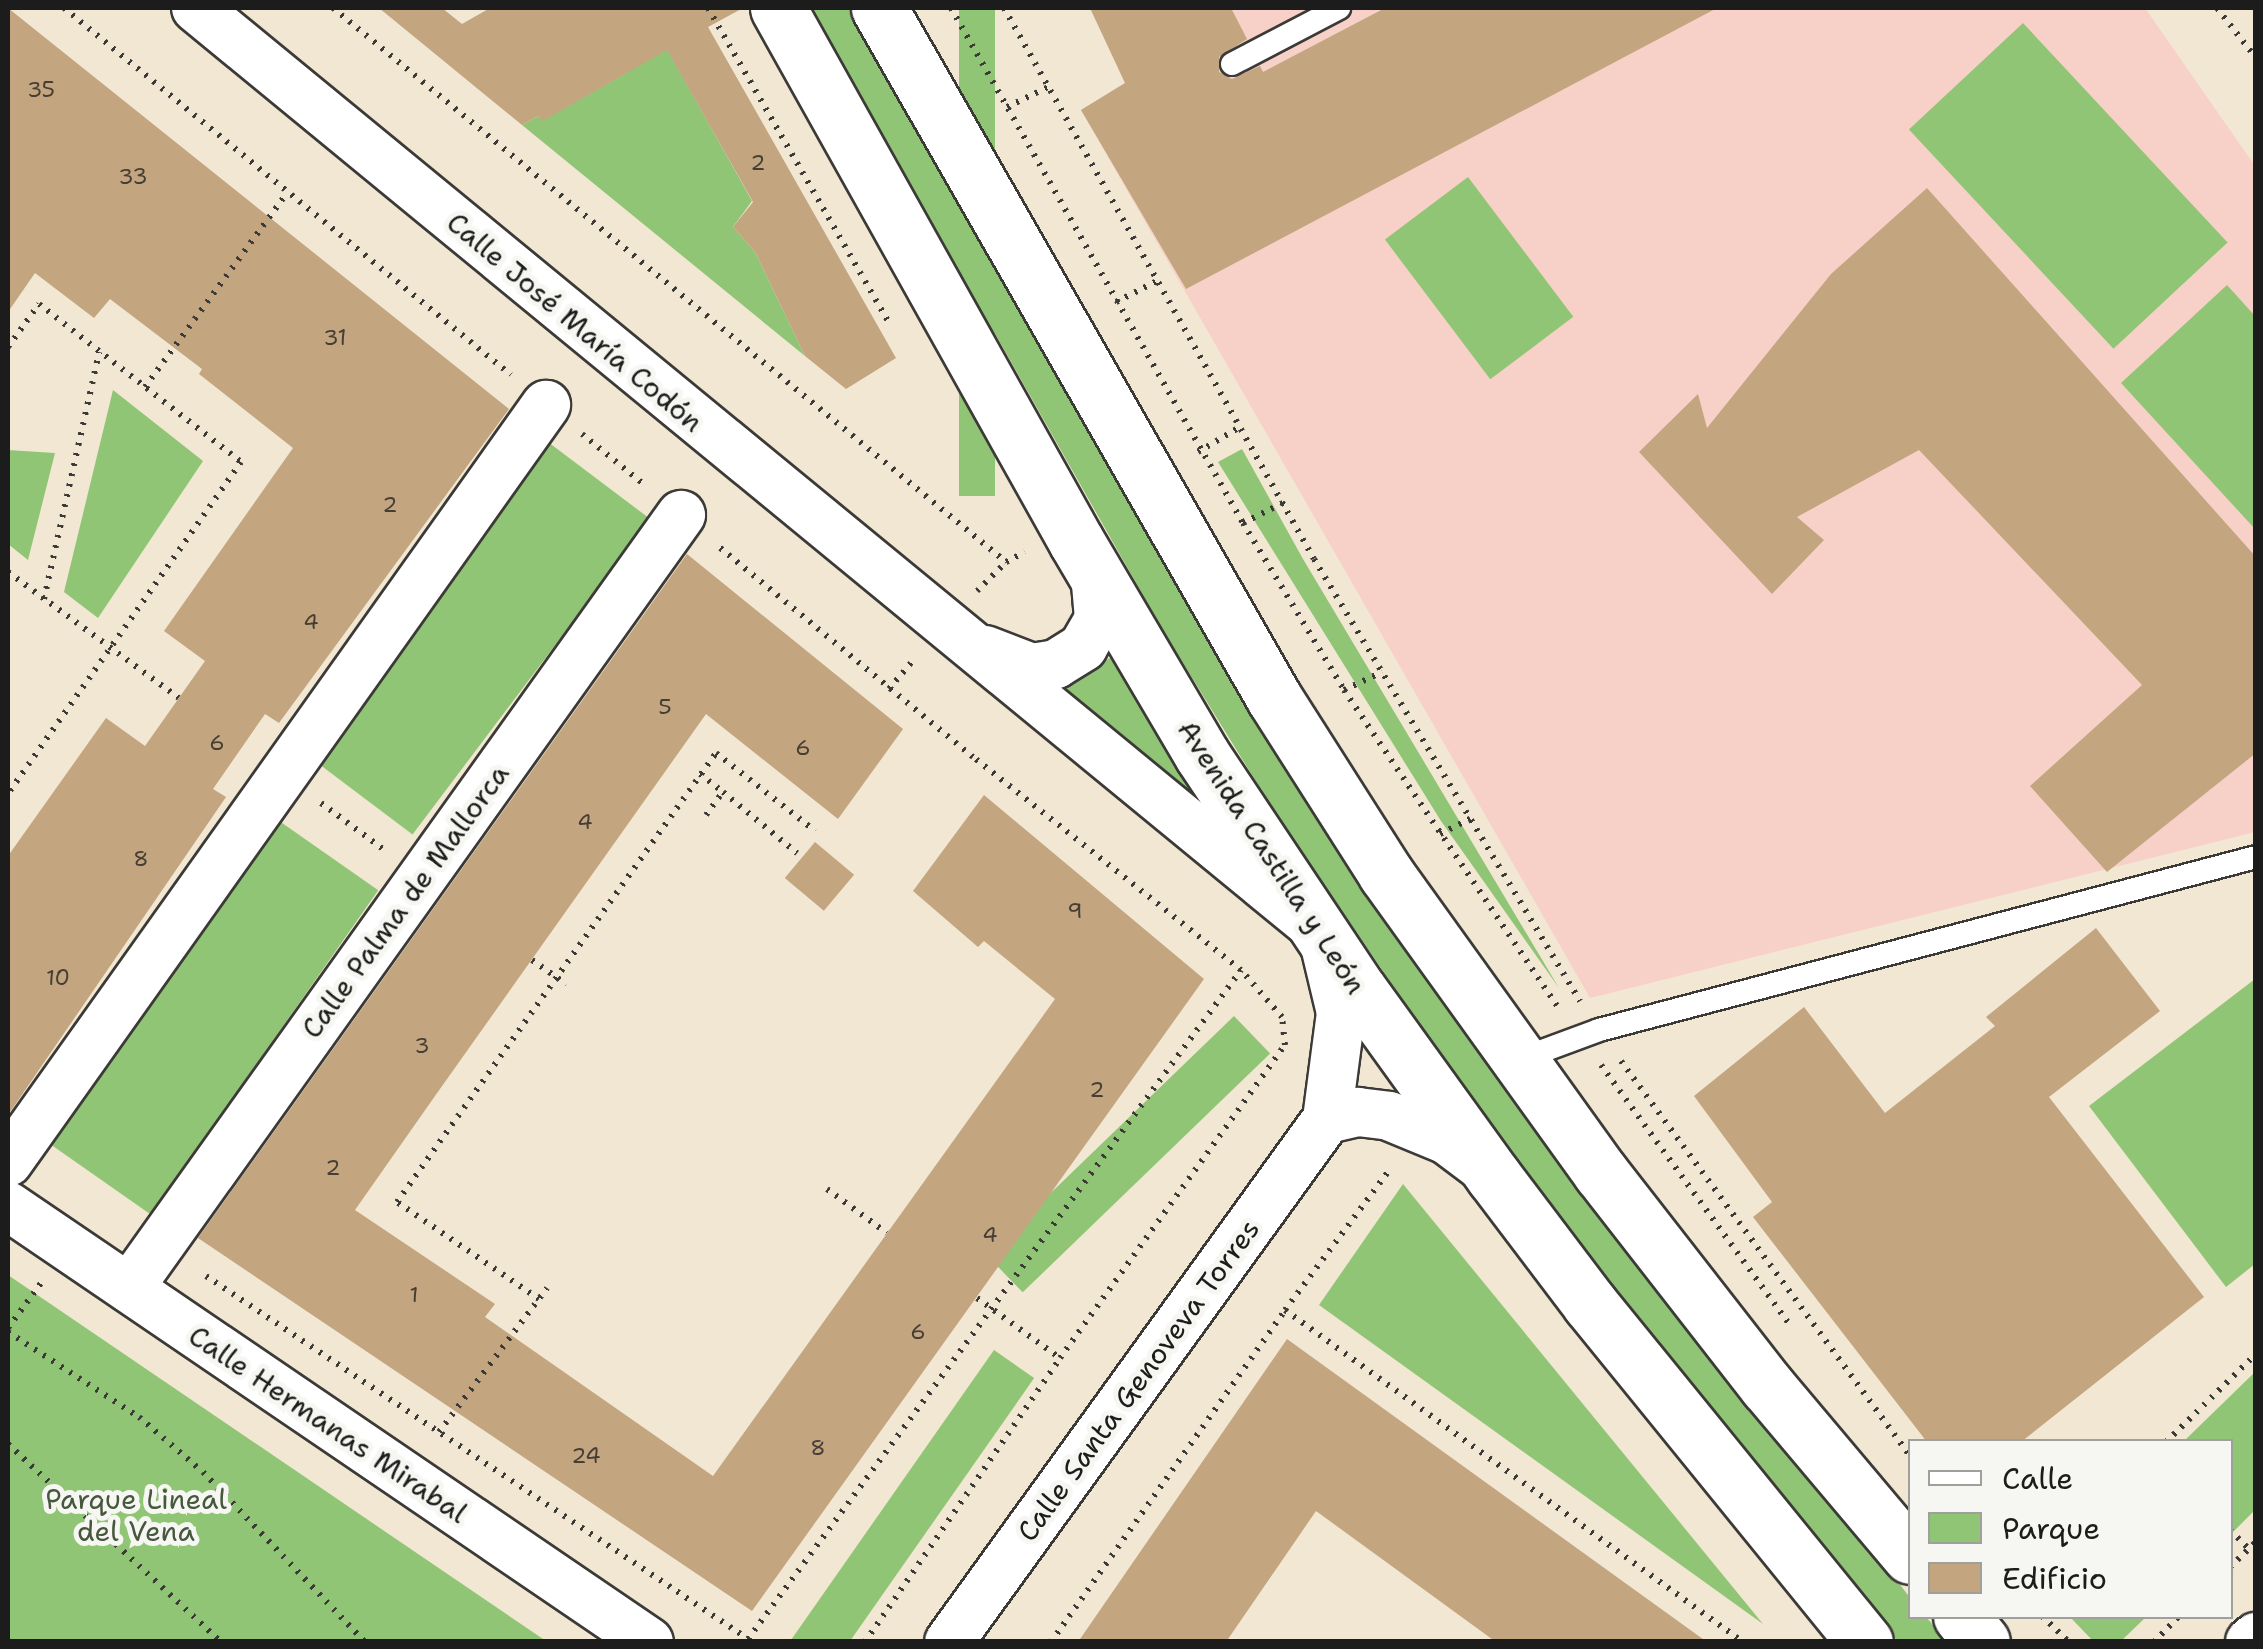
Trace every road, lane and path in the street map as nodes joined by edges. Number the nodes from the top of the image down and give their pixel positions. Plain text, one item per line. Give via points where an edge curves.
1 (64, 8) edge
2 (196, 8) edge
3 (333, 8) edge
4 (708, 8) edge
5 (778, 8) edge
6 (879, 8) edge
7 (951, 8) edge
8 (1004, 8) edge
9 (1339, 8) edge
10 (2217, 8) edge
11 (2256, 58) edge
12 (1232, 64) dead end
13 (1048, 87) junction
14 (1007, 107) junction
15 (288, 193) junction
16 (1157, 281) junction
17 (1116, 302) junction
18 (894, 332) dead end
19 (8, 347) edge
20 (99, 352) junction
21 (145, 387) junction
22 (546, 404) junction
23 (1240, 427) junction
24 (1200, 451) junction
25 (1185, 459) dead end
26 (1283, 502) junction
27 (682, 515) junction
28 (1242, 523) junction
29 (1011, 537) dead end
30 (1033, 546) dead end
31 (1021, 554) junction
32 (8, 572) edge
33 (1095, 572) junction
34 (44, 599) junction
35 (955, 634) junction
36 (110, 648) junction
37 (1382, 672) junction
38 (1344, 690) junction
39 (179, 698) dead end
40 (700, 774) junction
41 (282, 775) junction
42 (723, 792) junction
43 (8, 794) edge
44 (706, 815) dead end
45 (1471, 819) junction
46 (815, 831) dead end
47 (1440, 834) junction
48 (797, 852) dead end
49 (2256, 857) edge
50 (422, 878) junction
51 (1322, 933) junction
52 (532, 960) dead end
53 (1241, 970) junction
54 (556, 976) junction
55 (566, 984) dead end
56 (1589, 1033) junction
57 (1518, 1060) junction
58 (1327, 1119) junction
59 (8, 1162) edge
60 (1399, 1164) dead end
61 (1494, 1177) junction
62 (826, 1189) dead end
63 (8, 1206) edge
64 (887, 1233) dead end
65 (160, 1246) junction
66 (129, 1288) junction
67 (546, 1288) dead end
68 (539, 1298) junction
69 (977, 1298) dead end
70 (993, 1309) junction
71 (1284, 1310) junction
72 (8, 1332) edge
73 (1797, 1338) dead end
74 (2256, 1354) edge
75 (1060, 1358) junction
76 (439, 1432) junction
77 (2169, 1439) edge
78 (8, 1444) edge
79 (1908, 1453) edge
80 (2252, 1546) edge
81 (1908, 1554) edge
82 (2233, 1564) edge
83 (1963, 1619) edge
84 (2045, 1619) edge
85 (2177, 1619) edge
86 (748, 1641) edge
87 (221, 1642) edge
88 (365, 1642) edge
89 (649, 1642) edge
90 (865, 1642) edge
91 (949, 1642) edge
92 (1051, 1642) edge
93 (1743, 1642) edge
94 (1865, 1642) edge
95 (1982, 1642) edge
96 (2069, 1642) edge
97 (2154, 1642) edge

1 - 15 path
2 - 35 street, Calle José María Codón
3 - 31 path via 1006,562
4 - 18 path
5 - 33 main road, Avenida Castilla y León
6 - 57 main road via 1274,698 1386,874
7 - 14 path
8 - 13 path
9 - 12 lane
10 - 11 path
13 - 14 path
13 - 16 path
14 - 17 path
15 - 21 path
15 - 22 path
16 - 17 path
16 - 23 path
17 - 24 path
19 - 20 path via 39,304
20 - 21 path
20 - 34 path
21 - 36 path via 241,462
22 - 27 path
22 - 41 street
23 - 24 path
23 - 26 path
24 - 25 path
24 - 28 path
26 - 28 path
26 - 37 path
27 - 50 street, Calle Palma de Mallorca
27 - 53 path
28 - 38 path
29 - 31 path
30 - 31 path
32 - 34 path
33 - 35 street, Calle José María Codón via 1099,619 1083,647 1056,664 1032,668
33 - 51 main road, Avenida Castilla y León via 1202,755
34 - 36 path
35 - 51 street, Calle José María Codón
36 - 39 path
36 - 43 path
37 - 38 path
37 - 45 path
38 - 47 path
40 - 42 path
40 - 46 path via 716,753
40 - 54 path
41 - 50 path
41 - 59 street
42 - 44 path
42 - 48 path
45 - 47 path
45 - 56 path
47 - 56 path
49 - 56 lane
50 - 65 street, Calle Palma de Mallorca
51 - 58 street, Calle Santa Genoveva Torres via 1341,1012
51 - 61 main road, Avenida Castilla y León
52 - 54 path
53 - 70 path
53 - 75 path via 1282,1017 1286,1045
54 - 55 path
54 - 68 path via 398,1202
56 - 57 lane
56 - 73 path
56 - 79 path
57 - 81 main road via 1767,1386
58 - 61 street via 1375,1112 1404,1120 1447,1140
58 - 91 street, Calle Santa Genoveva Torres
60 - 71 path via 1384,1172
61 - 94 main road, Avenida Castilla y León
62 - 64 path
63 - 66 street, Calle Hermanas Mirabal
65 - 66 street, Calle Palma de Mallorca
65 - 76 path
66 - 89 street, Calle Hermanas Mirabal
67 - 68 path
68 - 76 path
69 - 70 path
70 - 75 path
70 - 86 path
71 - 92 path
71 - 93 path
72 - 88 path via 139,1417 203,1472
74 - 77 path
75 - 90 path
76 - 86 path
78 - 87 path
80 - 82 path
83 - 95 main road
84 - 96 path
85 - 97 path

